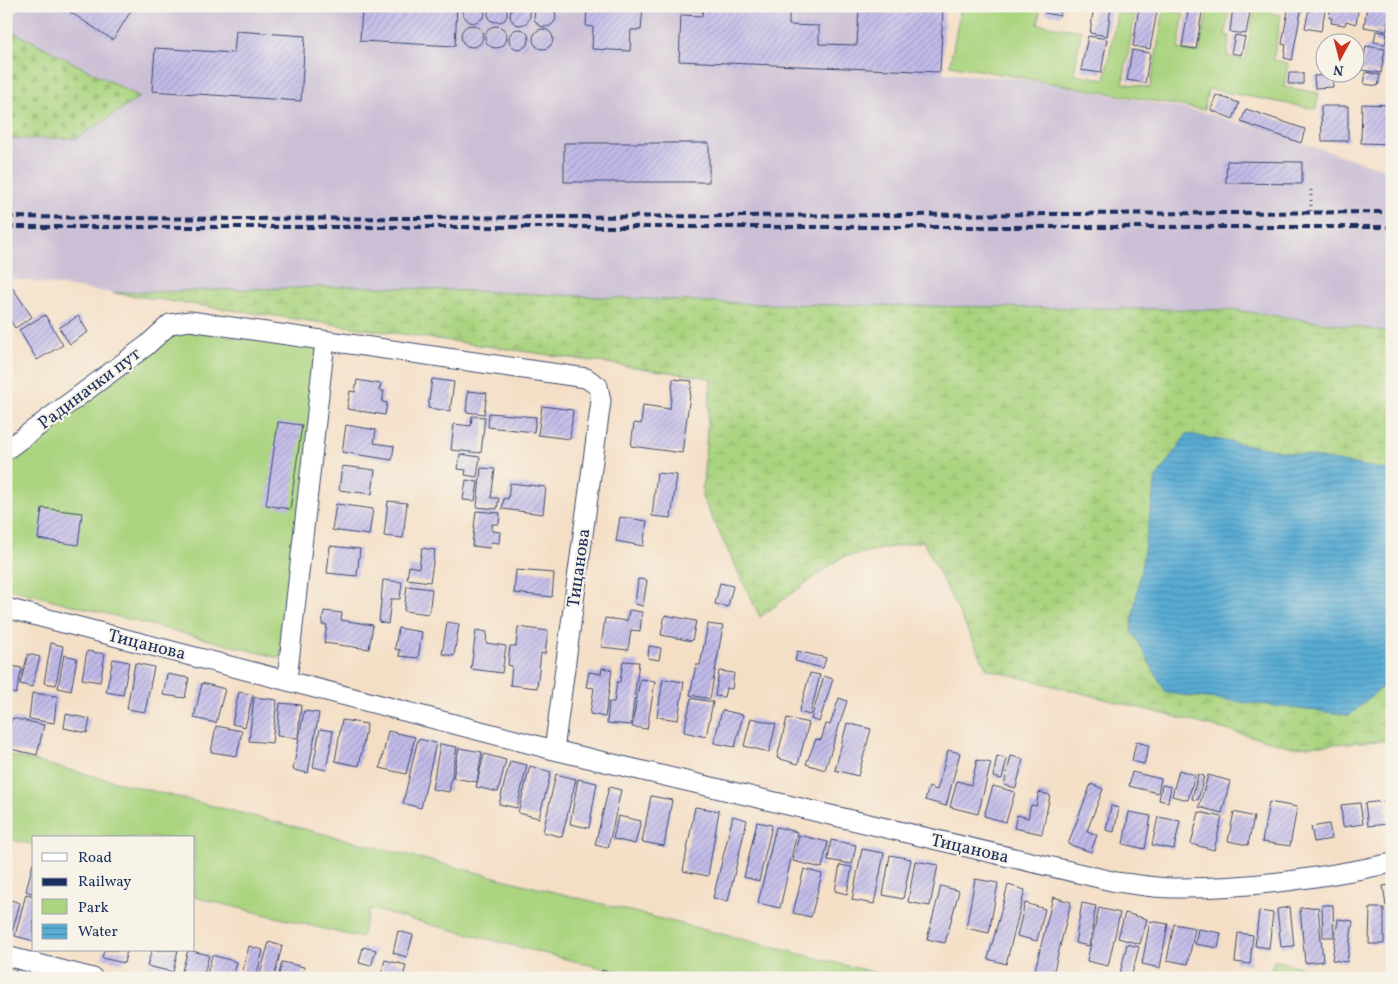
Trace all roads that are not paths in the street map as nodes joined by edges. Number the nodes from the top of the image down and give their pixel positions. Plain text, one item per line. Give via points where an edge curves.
1 (325, 341) junction
2 (6, 450) edge
3 (6, 608) edge
4 (287, 680) junction
5 (554, 750) junction
6 (1392, 862) edge
7 (6, 956) edge
8 (93, 978) edge

1 - 2 street, Радиначки пут via 190,321 170,324 146,346
1 - 4 street
1 - 5 street, Тицанова via 586,378 598,386 601,400
3 - 4 street, Тицанова
4 - 5 street, Тицанова
5 - 6 street, Тицанова via 1116,882 1172,888 1244,885 1335,875
7 - 8 street

